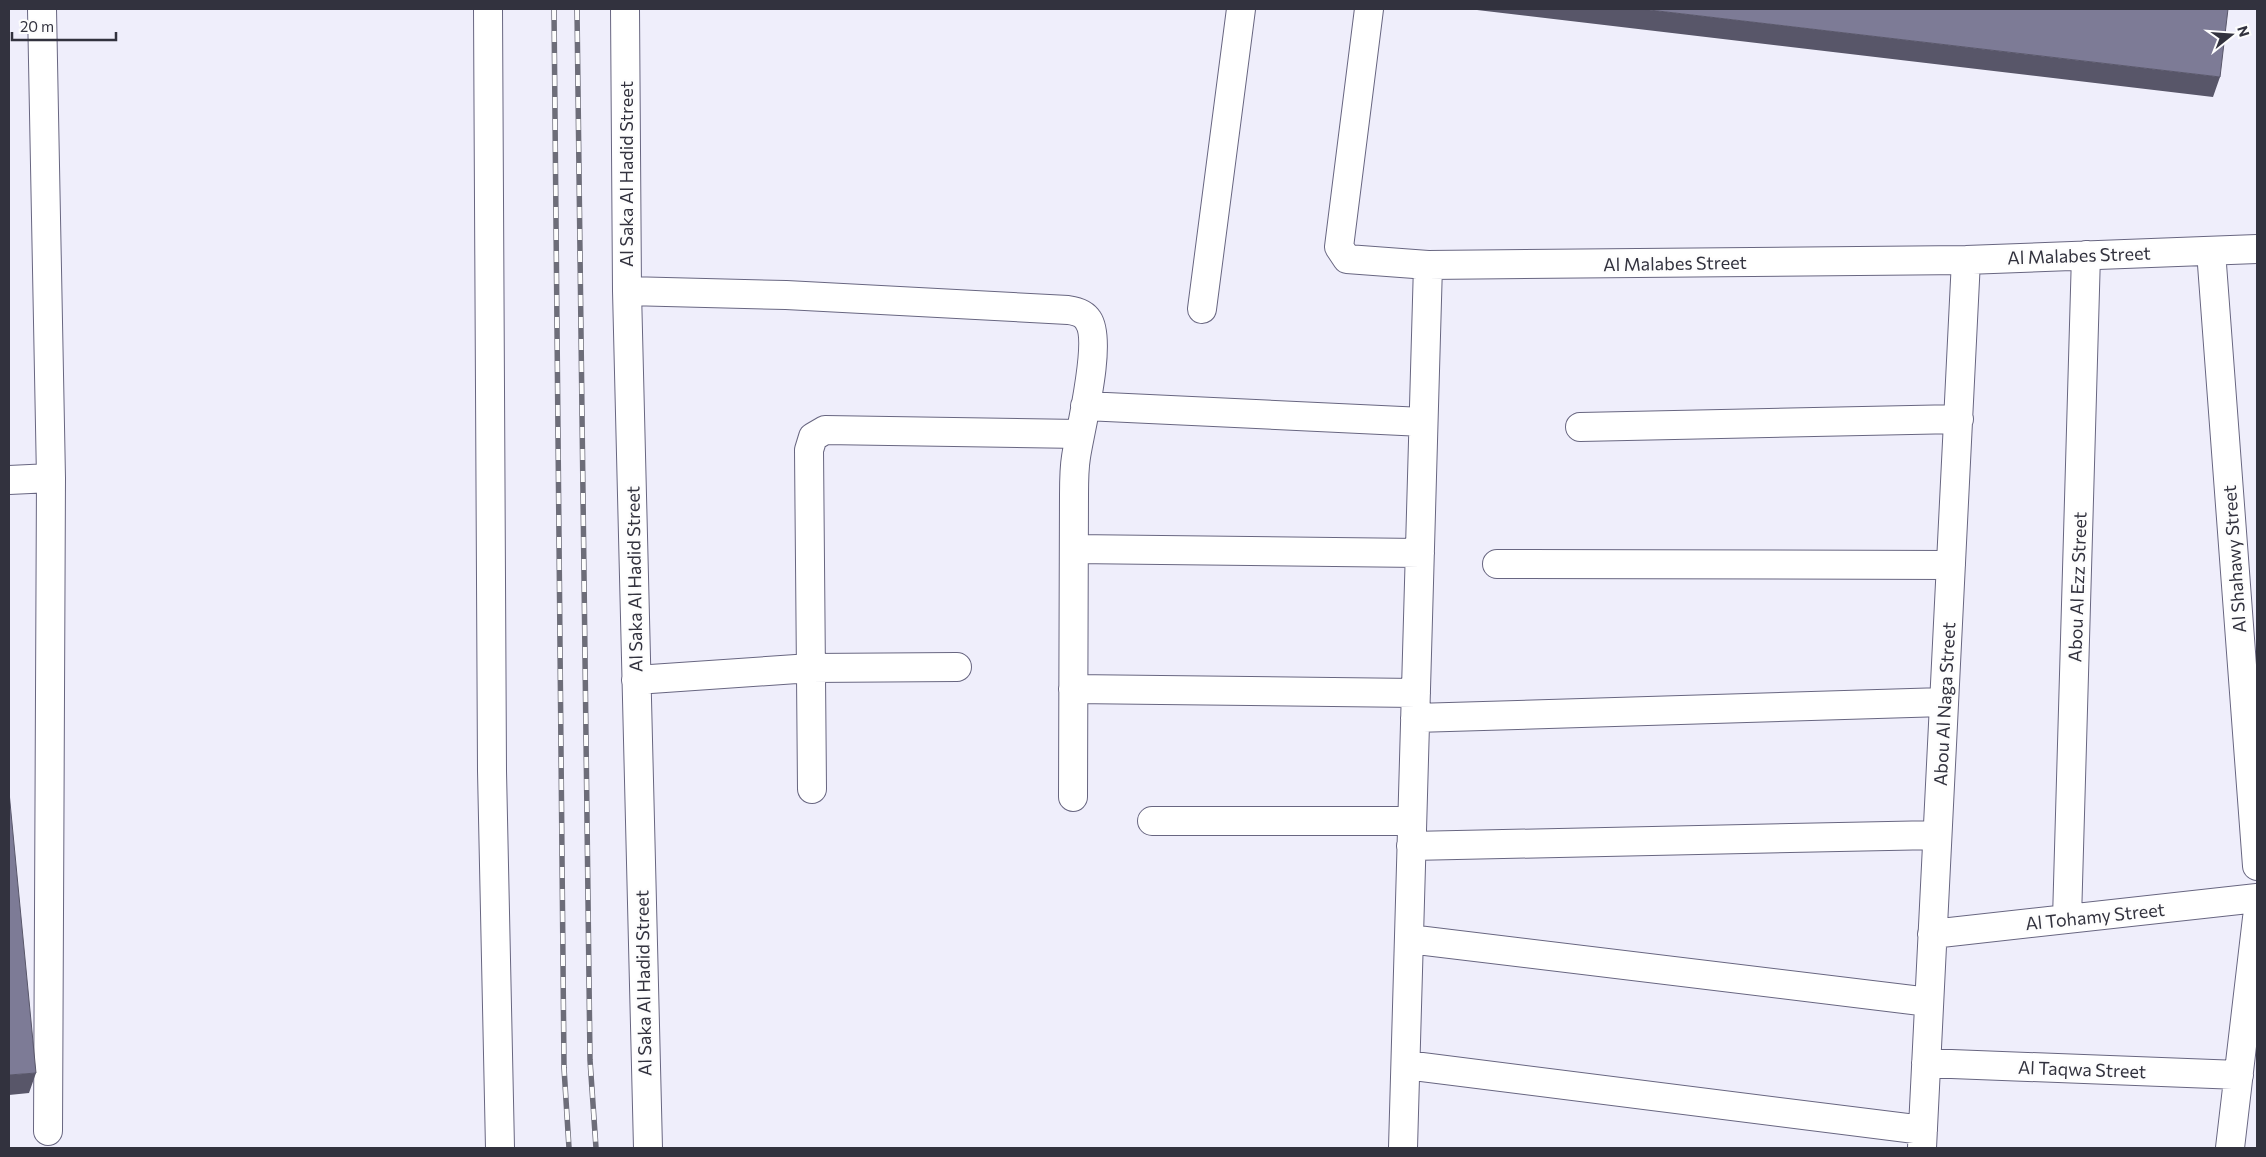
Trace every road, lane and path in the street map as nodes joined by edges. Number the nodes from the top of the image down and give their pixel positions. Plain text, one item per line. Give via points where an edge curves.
1 (42, 9) edge
2 (488, 9) edge
3 (625, 9) edge
4 (1241, 9) edge
5 (1370, 9) edge
6 (2257, 249) edge
7 (2211, 251) junction
8 (2086, 255) junction
9 (1966, 260) junction
10 (1428, 265) junction
11 (627, 291) junction
12 (1202, 309) dead end
13 (1085, 406) junction
14 (1958, 419) junction
15 (1423, 422) junction
16 (1580, 428) dead end
17 (1080, 434) junction
18 (52, 478) junction
19 (9, 480) edge
20 (1074, 549) junction
21 (1420, 553) junction
22 (1497, 564) dead end
23 (1951, 565) junction
24 (957, 667) dead end
25 (811, 668) junction
26 (636, 680) junction
27 (1073, 689) junction
28 (1944, 702) junction
29 (1415, 706) junction
30 (812, 789) dead end
31 (1073, 797) dead end
32 (1152, 821) dead end
33 (1412, 834) junction
34 (1937, 835) junction
35 (2257, 866) edge
36 (2257, 898) edge
37 (2257, 918) edge
38 (2067, 919) junction
39 (1932, 934) junction
40 (1409, 939) junction
41 (1929, 1002) junction
42 (1926, 1063) junction
43 (1406, 1066) junction
44 (2239, 1075) junction
45 (48, 1130) dead end
46 (1922, 1139) edge
47 (500, 1148) edge
48 (648, 1148) edge
49 (1403, 1148) edge
50 (2230, 1148) edge

1 - 18 street
2 - 47 street via 492,761
3 - 11 street, Al Saka Al Hadid Street
4 - 12 street
5 - 10 street, Al Malabes Street via 1339,247 1347,259 1354,261
6 - 7 street, Al Malabes Street
7 - 8 street, Al Malabes Street
7 - 35 street, Al Shahawy Street
8 - 9 street, Al Malabes Street
8 - 38 street, Abou Al Ezz Street
9 - 10 street, Al Malabes Street
9 - 14 street, Abou Al Naga Street
10 - 15 street
11 - 13 street via 786,294 1076,311 1089,320 1092,329 1093,361
11 - 26 street, Al Saka Al Hadid Street
13 - 15 street
13 - 17 street
14 - 16 street
14 - 23 street, Abou Al Naga Street
15 - 21 street
17 - 20 street via 1075,472
17 - 25 street via 825,430 813,437 810,450
18 - 19 street
18 - 45 street
20 - 21 street
20 - 27 street
21 - 29 street
22 - 23 street
23 - 28 street, Abou Al Naga Street
24 - 25 street
25 - 26 street
25 - 30 street
26 - 48 street, Al Saka Al Hadid Street
27 - 29 street
27 - 31 street
28 - 29 street
28 - 34 street, Abou Al Naga Street
29 - 33 street
32 - 33 street
33 - 34 street
33 - 40 street
34 - 39 street, Abou Al Naga Street
36 - 38 street, Al Tohamy Street
37 - 44 street
38 - 39 street, Al Tohamy Street
39 - 41 street, Abou Al Naga Street
40 - 41 street
40 - 43 street
41 - 42 street, Abou Al Naga Street
42 - 44 street, Al Taqwa Street
42 - 46 street, Abou Al Naga Street
43 - 46 street
43 - 49 street
44 - 50 street

